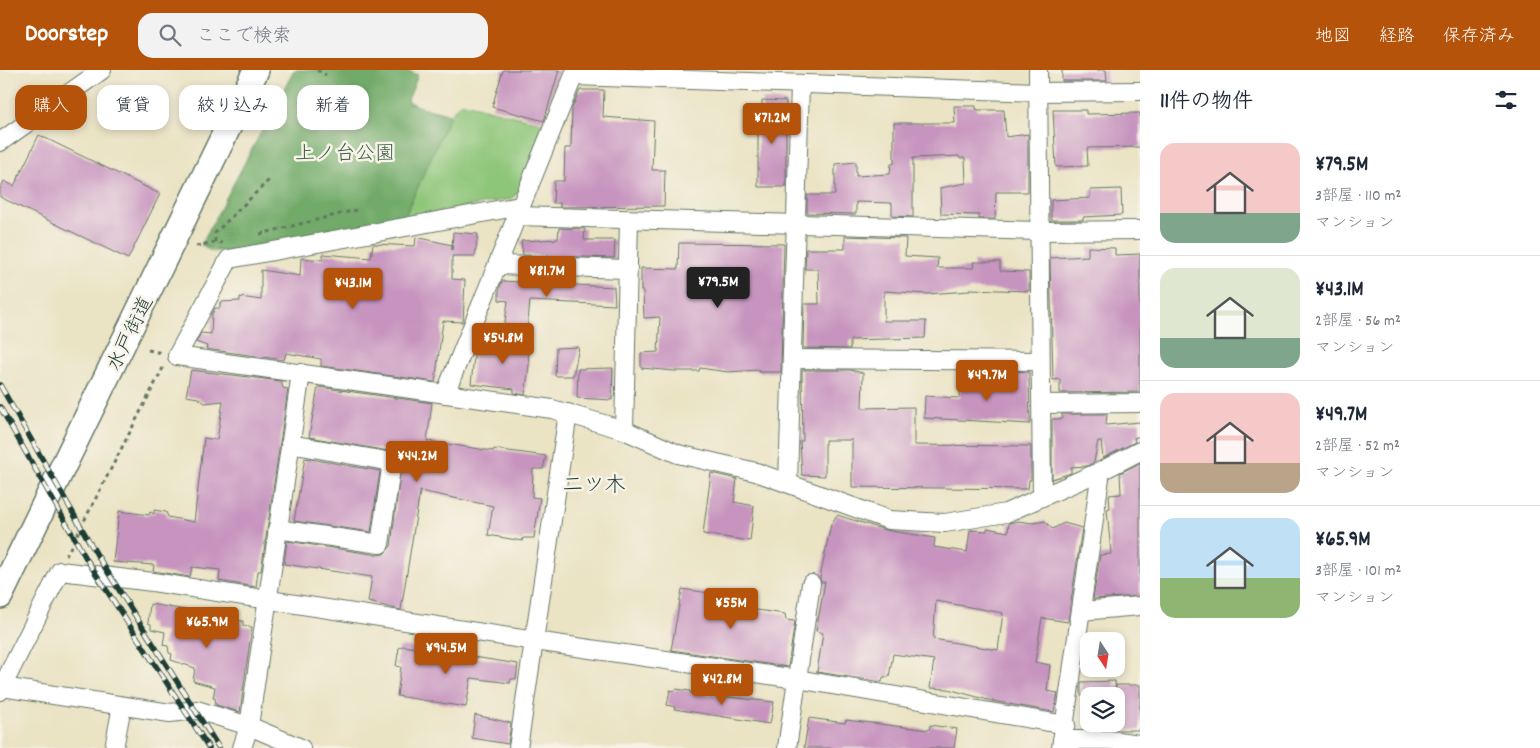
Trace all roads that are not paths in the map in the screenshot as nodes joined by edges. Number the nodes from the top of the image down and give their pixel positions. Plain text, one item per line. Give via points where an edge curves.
1 (102, 70) edge
2 (256, 70) edge
3 (1038, 70) edge
4 (575, 73) edge
5 (800, 85) junction
6 (1140, 91) edge
7 (1037, 92) junction
8 (0, 142) edge
9 (519, 211) junction
10 (629, 220) junction
11 (796, 223) junction
12 (1140, 230) edge
13 (1040, 231) junction
14 (498, 265) junction
15 (628, 268) junction
16 (793, 359) junction
17 (1040, 361) junction
18 (301, 373) junction
19 (445, 394) junction
20 (1140, 403) edge
21 (1042, 404) junction
22 (568, 413) junction
23 (624, 430) junction
24 (290, 444) junction
25 (1140, 451) edge
26 (1101, 471) junction
27 (788, 483) junction
28 (1042, 497) junction
29 (277, 529) junction
30 (810, 584) dead end
31 (0, 596) edge
32 (267, 600) junction
33 (1140, 606) edge
34 (1081, 611) junction
35 (535, 642) junction
36 (797, 679) junction
37 (1, 689) edge
38 (122, 706) junction
39 (250, 726) junction
40 (1063, 738) edge
41 (1140, 744) edge
42 (114, 748) edge
43 (242, 748) edge
44 (301, 748) edge
45 (518, 748) edge
46 (787, 748) edge

1 - 8 street
2 - 31 highway, 水戸街道
3 - 7 street
4 - 5 street
4 - 9 street
5 - 7 street
5 - 11 street
6 - 7 street
7 - 13 street
9 - 10 street
9 - 14 street
9 - 18 street via 229,259 178,356
10 - 11 street
10 - 15 street
11 - 13 street
11 - 16 street
12 - 13 street
13 - 17 street
14 - 15 street
14 - 19 street
15 - 23 street
16 - 17 street
16 - 27 street
17 - 21 street
18 - 19 street
18 - 24 street
19 - 22 street
20 - 21 street
21 - 28 street
22 - 23 street
22 - 35 street
23 - 27 street via 678,454
24 - 29 street
24 - 29 street via 392,462 380,544
25 - 26 street
26 - 28 street
26 - 34 street
27 - 28 street via 890,520 945,523 1006,513
29 - 32 street
30 - 36 street
32 - 35 street
32 - 37 street via 60,571
32 - 39 street
33 - 34 street
34 - 40 street
35 - 36 street
35 - 45 street
36 - 40 street
36 - 46 street
37 - 38 street
38 - 39 street via 170,714 197,710
38 - 42 street
39 - 43 street
39 - 44 street
40 - 41 street

